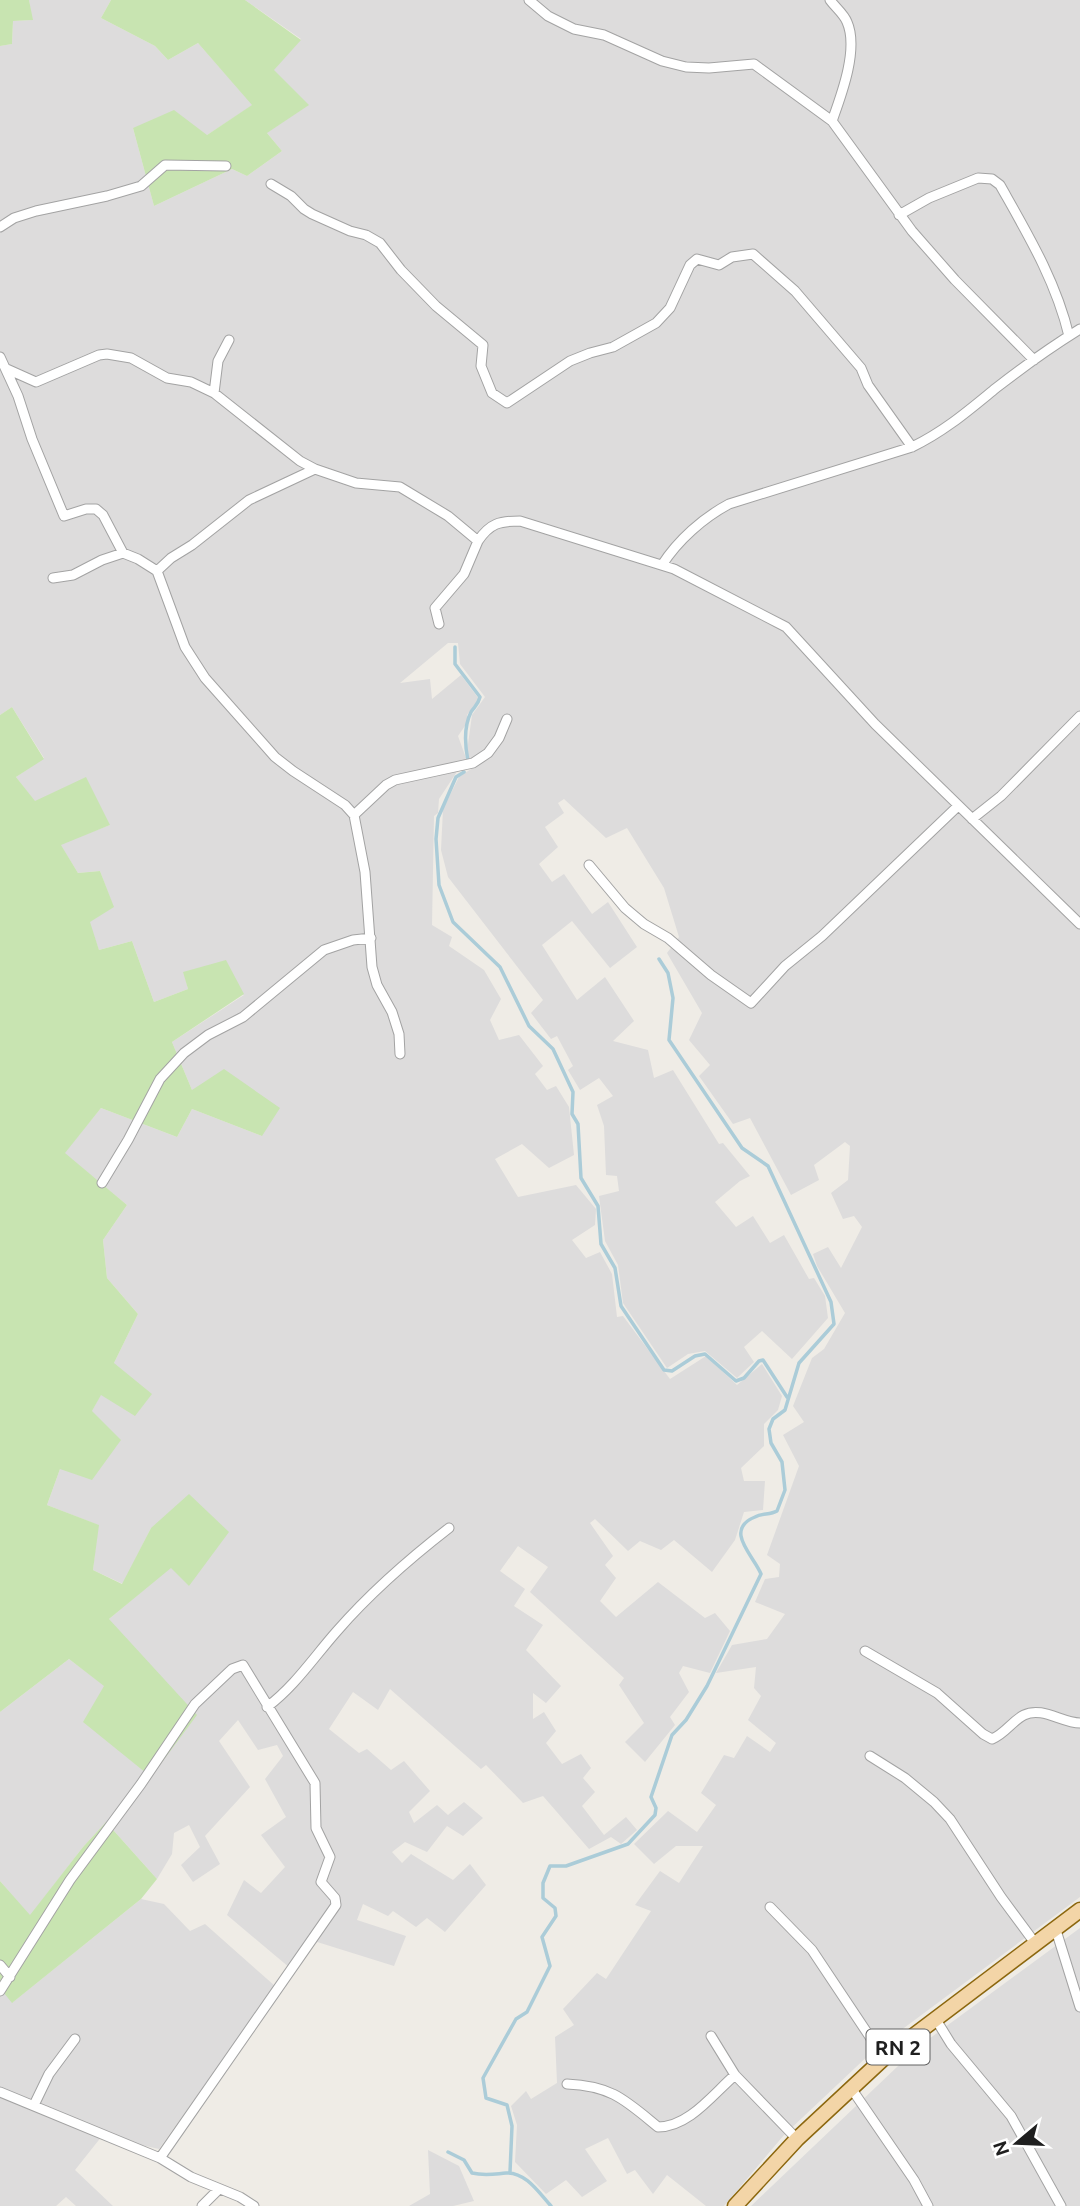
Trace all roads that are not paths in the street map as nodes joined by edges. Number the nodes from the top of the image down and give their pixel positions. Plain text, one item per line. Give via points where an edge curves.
1 (529, 0) edge
2 (830, 0) edge
3 (832, 121) junction
4 (226, 166) dead end
5 (271, 184) dead end
6 (899, 215) junction
7 (0, 227) edge
8 (1080, 329) edge
9 (1069, 336) junction
10 (229, 340) dead end
11 (0, 357) edge
12 (1034, 360) junction
13 (7, 369) junction
14 (214, 393) junction
15 (912, 447) junction
16 (315, 469) junction
17 (478, 541) junction
18 (123, 553) junction
19 (662, 565) junction
20 (158, 571) junction
21 (53, 578) dead end
22 (439, 624) dead end
23 (1080, 716) edge
24 (507, 719) dead end
25 (958, 806) junction
26 (354, 816) junction
27 (972, 819) junction
28 (589, 865) dead end
29 (1080, 924) edge
30 (371, 938) junction
31 (400, 1054) dead end
32 (102, 1183) dead end
33 (449, 1528) dead end
34 (865, 1651) dead end
35 (267, 1707) junction
36 (1080, 1723) edge
37 (870, 1756) dead end
38 (770, 1907) dead end
39 (1080, 1910) edge
40 (1055, 1927) junction
41 (1035, 1943) junction
42 (0, 1965) edge
43 (10, 1977) junction
44 (0, 1991) edge
45 (1080, 2007) edge
46 (935, 2018) junction
47 (711, 2036) dead end
48 (75, 2039) dead end
49 (884, 2058) junction
50 (735, 2075) junction
51 (567, 2084) dead end
52 (850, 2088) junction
53 (0, 2092) edge
54 (34, 2105) junction
55 (797, 2139) junction
56 (160, 2158) junction
57 (218, 2190) junction
58 (202, 2206) edge
59 (254, 2206) edge
60 (735, 2206) edge
61 (928, 2206) edge
62 (1061, 2206) edge

1 - 3 street via 574,29 604,35 662,61 709,68 754,64
2 - 3 street via 847,22 851,44
3 - 6 street
4 - 7 street via 166,165 141,186 36,211
5 - 15 street via 313,214 380,243 436,306 483,345 481,366 492,393 508,403 570,360 613,347 656,323 670,308 690,265 697,260 719,265 732,257 754,254 795,291 861,368
6 - 9 street via 978,178 1000,184 1044,261
6 - 12 street via 954,280
8 - 9 street
9 - 12 street
10 - 14 street via 218,361
11 - 13 street
12 - 15 street via 954,424
13 - 14 street via 40,382 107,354 131,358 167,378
13 - 18 street via 64,516 96,509
14 - 16 street
15 - 19 street via 716,510 673,548
16 - 17 street via 356,483 400,487
16 - 20 street via 243,505
17 - 19 street via 487,527 520,521
17 - 22 street via 464,575 435,608
18 - 20 street
18 - 21 street via 73,575
19 - 25 street via 786,627
20 - 26 street via 186,647 205,678 275,757
23 - 27 street
24 - 26 street via 488,753 473,763 396,779
25 - 27 street
25 - 28 street via 751,1003 625,908
26 - 30 street
27 - 29 street
30 - 31 street via 374,976 392,1012
30 - 32 street via 324,950 243,1017 184,1053 160,1079
33 - 35 street via 401,1564 284,1694
34 - 36 street via 937,1693 992,1739 1028,1713
35 - 43 street via 243,1665 232,1669 195,1704 70,1880
35 - 56 street via 315,1783 316,1828 330,1857 321,1882 337,1905
37 - 41 street via 950,1819
38 - 49 street via 812,1950
39 - 40 main road, RN 2
40 - 41 main road, RN 2
40 - 45 street
41 - 46 main road, RN 2
42 - 43 street
43 - 44 street
46 - 49 main road, RN 2
46 - 62 street via 1011,2116
47 - 50 street
48 - 54 street
49 - 52 main road, RN 2
50 - 51 street via 670,2127 658,2127 621,2097 593,2085
50 - 55 street
52 - 55 main road, RN 2
52 - 61 street
53 - 54 street
54 - 56 street
55 - 60 main road, RN 2
56 - 57 street
57 - 58 street
57 - 59 street

